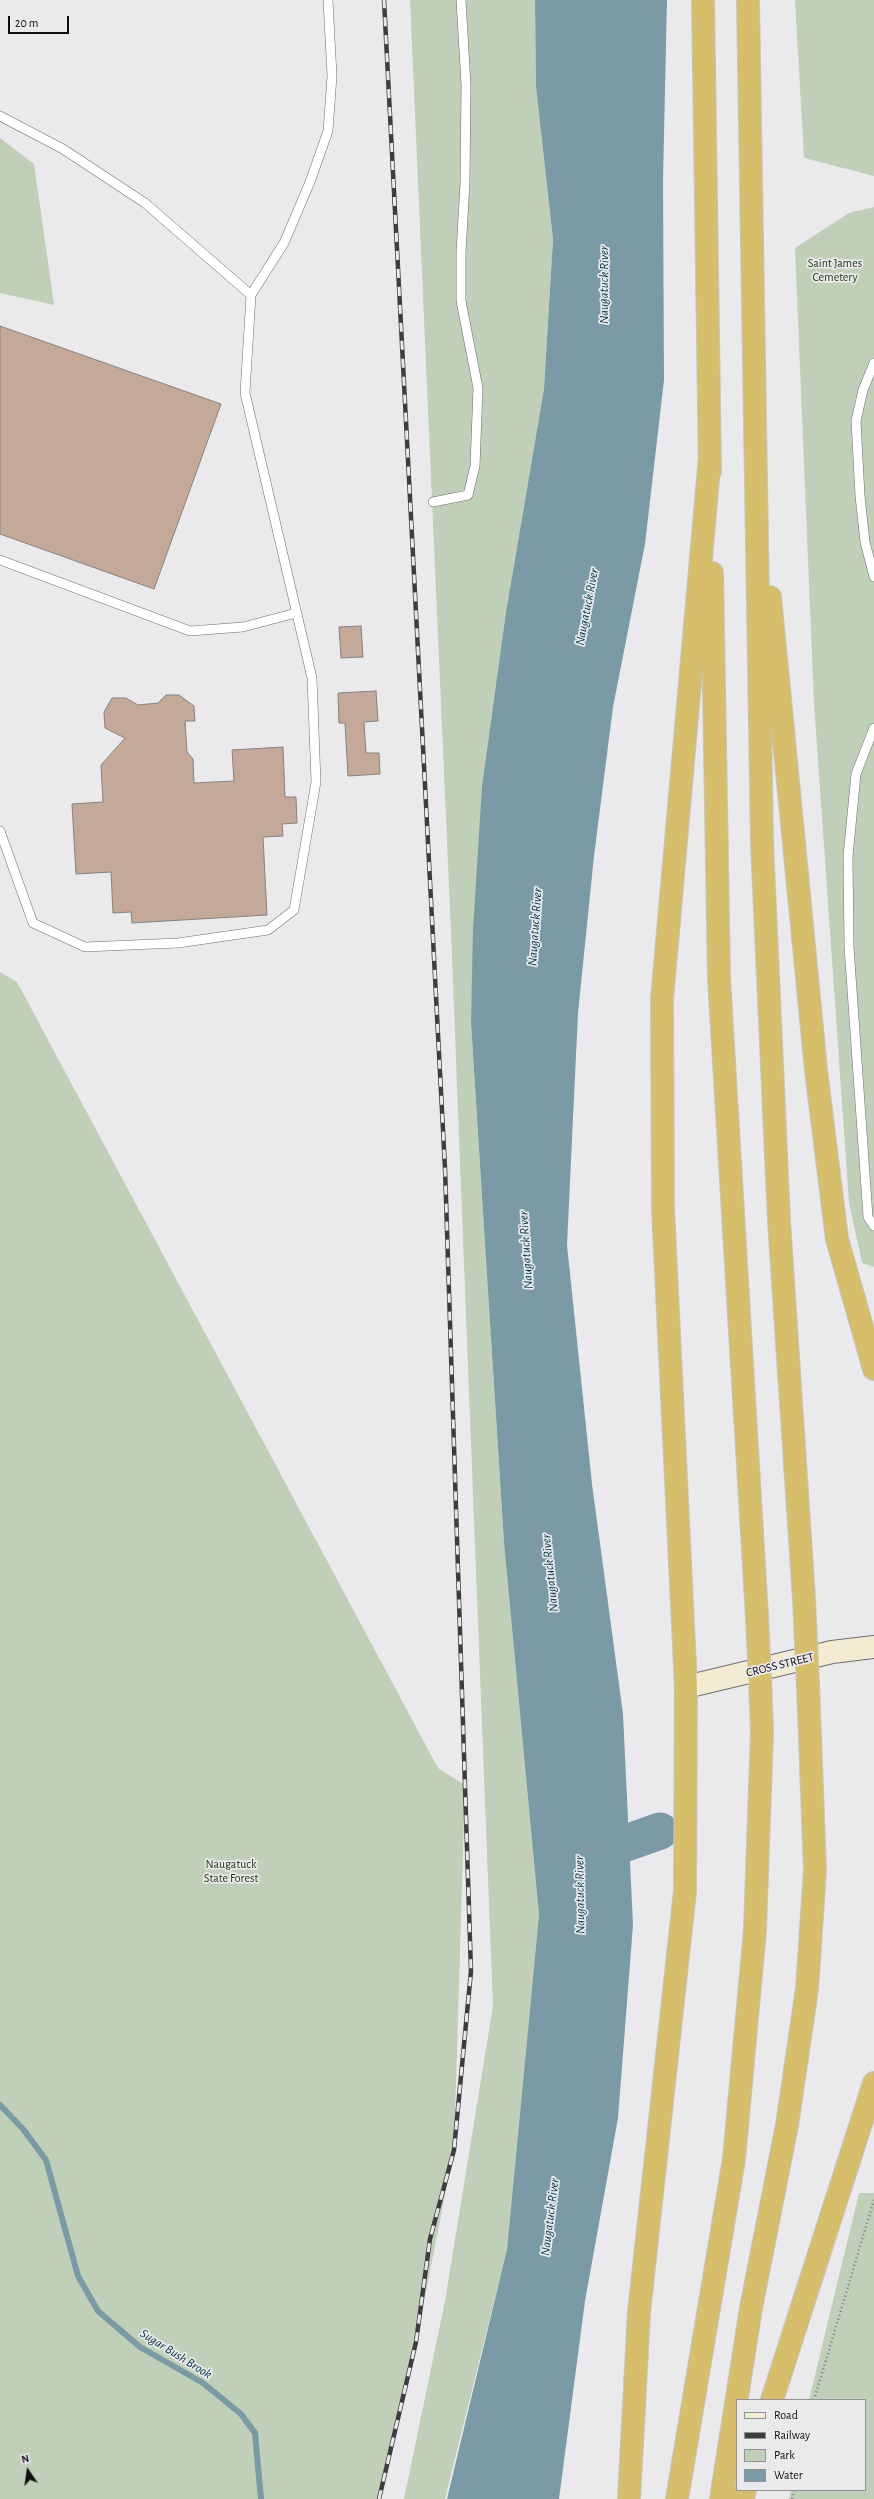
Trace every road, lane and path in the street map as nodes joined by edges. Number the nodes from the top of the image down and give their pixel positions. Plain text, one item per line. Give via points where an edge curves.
1 (328, 0) edge
2 (461, 0) edge
3 (703, 0) edge
4 (748, 0) edge
5 (0, 116) edge
6 (251, 295) junction
7 (874, 363) edge
8 (754, 432) junction
9 (710, 456) junction
10 (433, 502) dead end
11 (0, 560) edge
12 (874, 577) edge
13 (296, 613) junction
14 (874, 728) edge
15 (872, 738) edge
16 (0, 831) edge
17 (874, 1226) edge
18 (874, 1369) edge
19 (874, 1646) edge
20 (686, 1687) junction
21 (874, 2083) edge
22 (874, 2200) edge
23 (737, 2399) edge
24 (772, 2399) edge
25 (814, 2399) edge
26 (736, 2407) edge
27 (629, 2499) edge
28 (677, 2499) edge
29 (722, 2499) edge

1 - 6 lane via 332,76 328,131 284,243
2 - 10 lane via 466,85 461,301 478,388 475,466 468,494
3 - 9 highway
4 - 8 highway
5 - 6 lane via 63,149 146,203
6 - 13 lane via 245,393
7 - 12 lane via 863,390 856,421 860,496
8 - 18 highway via 816,1070 837,1239
8 - 23 highway, bridge via 762,843 779,1221 804,1599 815,1870 807,1989 787,2125 751,2308
9 - 20 highway via 662,999 663,1209
9 - 28 highway, bridge via 719,978 762,1732 755,1930 734,2159
11 - 13 lane via 190,631 243,627
13 - 16 lane via 312,678 316,782 294,910 268,930 178,943 85,947 33,923
14 - 15 lane
15 - 17 lane via 856,774 848,856 848,902 868,1217
19 - 20 street, CROSS STREET via 832,1652
20 - 27 highway via 685,1891 639,2312
21 - 24 highway
22 - 25 path
26 - 29 highway, bridge

